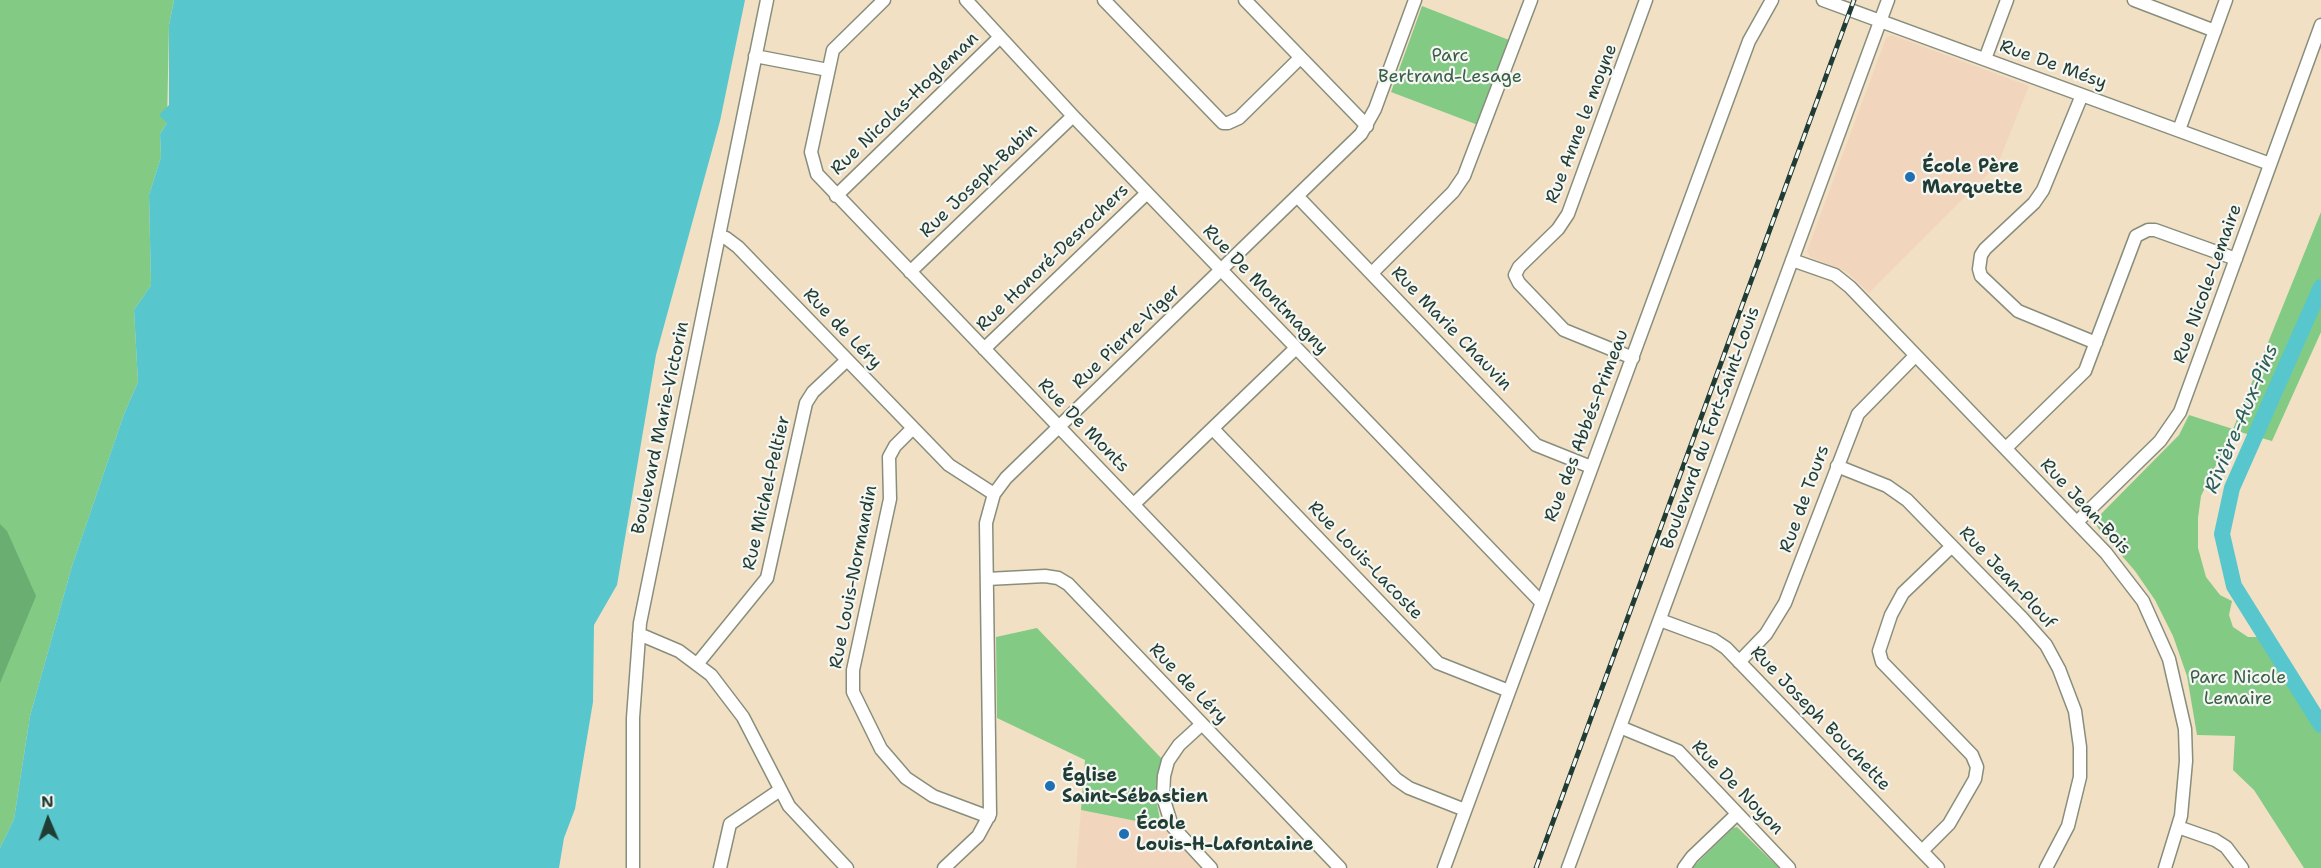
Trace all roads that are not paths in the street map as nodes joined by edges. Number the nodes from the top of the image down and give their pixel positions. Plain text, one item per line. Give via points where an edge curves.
1 (767, 0) edge
2 (884, 0) edge
3 (966, 0) edge
4 (1104, 0) edge
5 (1245, 0) edge
6 (1415, 0) edge
7 (1531, 0) edge
8 (1646, 0) edge
9 (1772, 0) edge
10 (1823, 0) edge
11 (1888, 0) edge
12 (2007, 0) edge
13 (2134, 0) edge
14 (2226, 0) edge
15 (1880, 21) junction
16 (2321, 25) edge
17 (2215, 31) junction
18 (999, 38) junction
19 (755, 56) junction
20 (1300, 58) junction
21 (1985, 59) junction
22 (828, 70) junction
23 (2082, 95) junction
24 (1073, 116) junction
25 (1367, 126) junction
26 (2179, 130) junction
27 (2270, 164) junction
28 (1147, 193) junction
29 (836, 196) junction
30 (1298, 197) junction
31 (719, 236) junction
32 (2236, 259) junction
33 (1792, 260) junction
34 (1222, 271) junction
35 (910, 272) junction
36 (1372, 273) junction
37 (2096, 343) junction
38 (1296, 348) junction
39 (984, 349) junction
40 (1915, 356) junction
41 (1632, 358) junction
42 (847, 360) junction
43 (1059, 427) junction
44 (913, 428) junction
45 (1213, 429) junction
46 (2006, 448) junction
47 (1837, 466) junction
48 (1591, 467) junction
49 (994, 494) junction
50 (1134, 504) junction
51 (2077, 522) junction
52 (1952, 546) junction
53 (987, 579) junction
54 (1541, 602) junction
55 (1660, 620) junction
56 (639, 634) junction
57 (1740, 662) junction
58 (698, 663) junction
59 (1509, 691) junction
60 (1202, 724) junction
61 (1620, 727) junction
62 (780, 790) junction
63 (1465, 810) junction
64 (1737, 814) junction
65 (989, 818) junction
66 (2178, 827) junction
67 (1922, 851) junction
68 (633, 868) edge
69 (720, 868) edge
70 (847, 868) edge
71 (944, 868) edge
72 (1211, 868) edge
73 (1340, 868) edge
74 (1443, 868) edge
75 (1568, 868) edge
76 (1684, 868) edge
77 (1789, 868) edge
78 (1938, 868) edge
79 (2046, 868) edge
80 (2164, 868) edge
81 (2242, 868) edge

1 - 19 street, Boulevard Marie-Victorin
2 - 22 street, Rue De Monts via 836,45
3 - 18 street, Rue De Montmagny
4 - 20 street via 1223,123 1239,118
5 - 20 street
6 - 25 street, Rue Pierre-Viger
7 - 36 street via 1464,176
8 - 41 street, Rue Anne le moyne via 1568,214 1515,275 1564,330
9 - 41 street, Rue des Abbés-Primeau via 1749,41
10 - 15 street, Rue De Mésy
11 - 15 street, Boulevard du Fort-Saint-Louis
12 - 21 street
13 - 17 street
14 - 17 street
15 - 21 street, Rue De Mésy
15 - 33 street, Boulevard du Fort-Saint-Louis
16 - 27 street, Rue Nicole-Lemaire
17 - 26 street
18 - 24 street, Rue De Montmagny
18 - 29 street, Rue Nicolas-Hogleman
19 - 22 street
19 - 31 street, Boulevard Marie-Victorin
20 - 25 street
21 - 23 street, Rue De Mésy
22 - 29 street, Rue De Monts via 811,159 817,174
23 - 26 street, Rue De Mésy
23 - 37 street via 2053,172 2039,197 1985,249 1978,269 2018,311
24 - 28 street, Rue De Montmagny
24 - 35 street, Rue Joseph-Babin
25 - 30 street, Rue Pierre-Viger
26 - 27 street, Rue De Mésy
27 - 32 street, Rue Nicole-Lemaire
28 - 34 street, Rue De Montmagny
28 - 39 street, Rue Honoré-Desrochers
29 - 35 street, Rue De Monts
30 - 34 street, Rue Pierre-Viger
30 - 36 street, Rue Marie Chauvin
31 - 42 street, Rue de Léry via 738,247
31 - 56 street, Boulevard Marie-Victorin
32 - 37 street via 2156,230 2142,232 2132,244
32 - 51 street, Rue Nicole-Lemaire via 2175,421 2154,447
33 - 40 street, Rue Jean-Bois via 1843,280
33 - 55 street, Boulevard du Fort-Saint-Louis
34 - 38 street, Rue De Montmagny
34 - 43 street, Rue Pierre-Viger
35 - 39 street, Rue De Monts
36 - 48 street, Rue Marie Chauvin via 1536,445
37 - 46 street via 2085,371
38 - 45 street
38 - 54 street, Rue De Montmagny
39 - 43 street, Rue De Monts
40 - 46 street, Rue Jean-Bois
40 - 47 street, Rue de Tours via 1858,414
41 - 48 street, Rue des Abbés-Primeau
42 - 44 street, Rue de Léry
42 - 58 street, Rue Michel-Peltier via 806,403 767,578
43 - 49 street, Rue Pierre-Viger
43 - 50 street, Rue De Monts
44 - 49 street, Rue de Léry via 954,470
44 - 65 street, Rue Louis-Normandin via 889,458 890,499 853,670 853,692 881,749 914,785
45 - 50 street
45 - 59 street, Rue Louis-Lacoste via 1438,663
46 - 51 street, Rue Jean-Bois
47 - 52 street, Rue Jean-Plouf via 1894,490
47 - 57 street, Rue de Tours via 1785,603 1766,634
48 - 54 street, Rue des Abbés-Primeau
49 - 53 street, Rue Pierre-Viger via 986,523
50 - 63 street, Rue De Monts via 1402,784
51 - 66 street, Rue Jean-Bois via 2135,589 2169,659 2186,744
52 - 67 street via 1903,593 1891,615 1880,651 1882,662 1972,755 1977,767 1975,779 1949,824
52 - 79 street, Rue Jean-Plouf via 2046,645 2066,683 2075,711 2080,747 2077,794 2063,838
53 - 60 street, Rue de Léry via 1045,576 1063,581
53 - 65 street, Rue Pierre-Viger
54 - 59 street, Rue des Abbés-Primeau
55 - 57 street, Rue Joseph Bouchette via 1714,640
55 - 61 street, Boulevard du Fort-Saint-Louis
56 - 58 street
56 - 68 street, Boulevard Marie-Victorin via 633,718
57 - 67 street, Rue Joseph Bouchette
58 - 62 street via 737,708
59 - 63 street, Rue des Abbés-Primeau
60 - 72 street via 1168,760 1163,797 1172,826
60 - 73 street, Rue de Léry
61 - 64 street, Rue De Noyon via 1678,752
61 - 75 street, Boulevard du Fort-Saint-Louis
62 - 69 street via 730,824
62 - 70 street via 794,813
63 - 74 street, Rue des Abbés-Primeau
64 - 76 street
64 - 77 street, Rue De Noyon
65 - 71 street via 978,836
66 - 80 street, Rue Jean-Bois
66 - 81 street via 2216,840
67 - 78 street, Rue Joseph Bouchette

